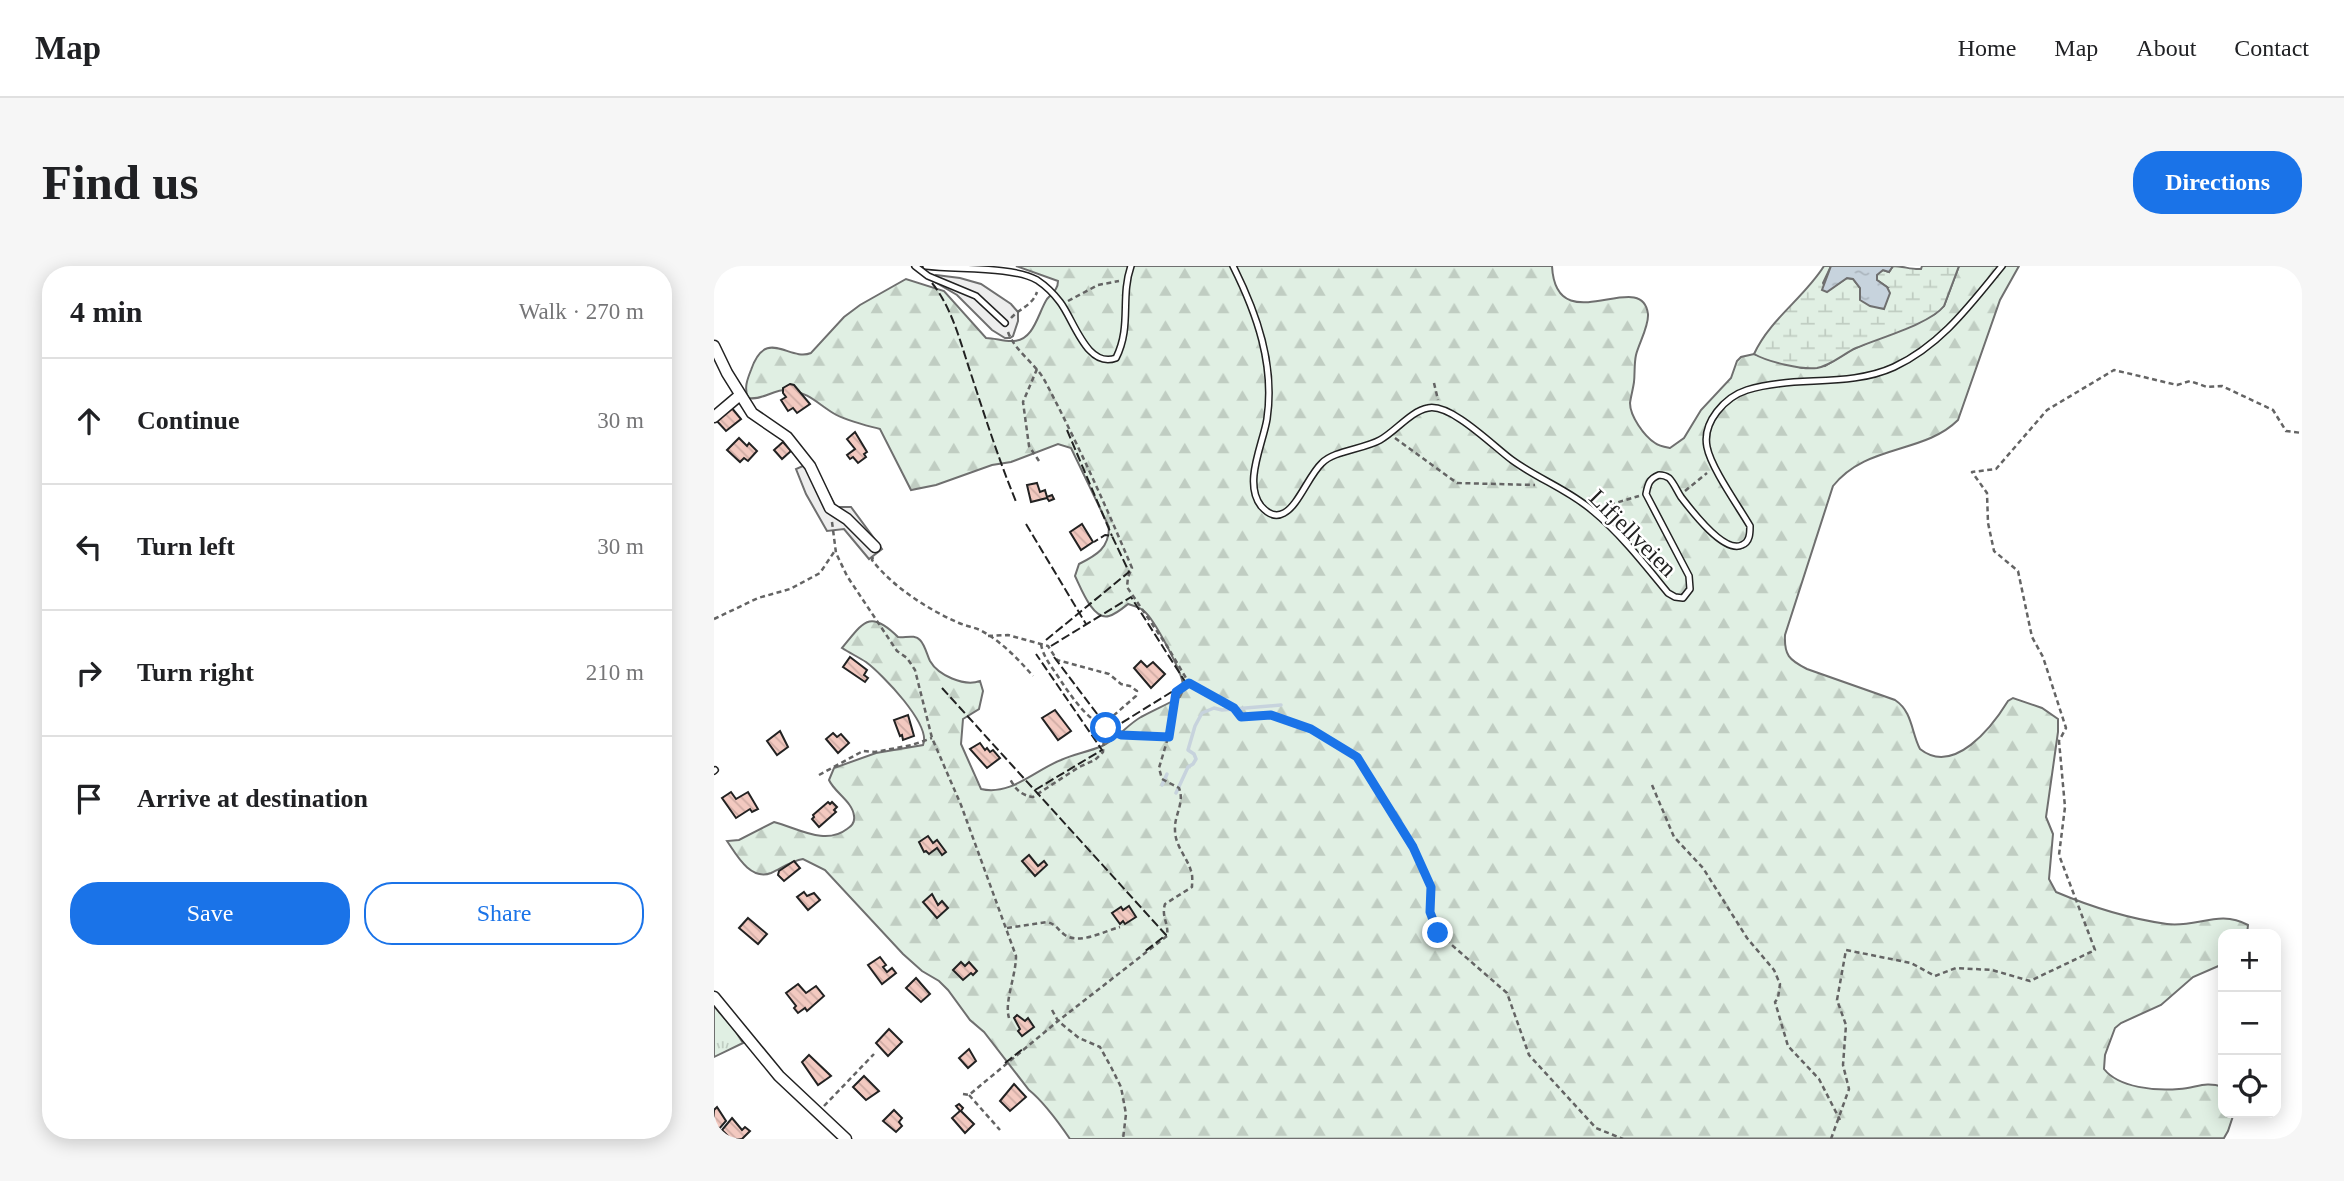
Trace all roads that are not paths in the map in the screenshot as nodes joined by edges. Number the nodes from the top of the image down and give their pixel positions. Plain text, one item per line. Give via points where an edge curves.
1 (915, 266) edge
2 (926, 266) edge
3 (1131, 266) edge
4 (1233, 266) edge
5 (2002, 266) edge
6 (1005, 323) road end
7 (714, 346) edge
8 (740, 394) junction
9 (714, 417) edge
10 (875, 547) road end
11 (714, 997) edge
12 (845, 1139) edge

1 - 6 lane via 976,296
2 - 3 lane via 1010,269 1035,277 1062,304 1091,353 1106,361 1116,358 1123,344 1126,280
4 - 5 lane, Lifjellveien via 1260,331 1269,373 1267,418 1254,475 1255,496 1270,514 1288,512 1325,460 1390,434 1425,408 1437,407 1592,510 1668,593 1683,598 1690,589 1689,576 1646,494 1652,478 1669,478 1723,542 1742,545 1748,541 1750,526 1707,447 1710,424 1718,410 1747,390 1843,379 1893,367 1936,341
7 - 8 street
8 - 9 street
8 - 10 street via 752,413 787,437 810,466 830,508
11 - 12 street via 779,1076

